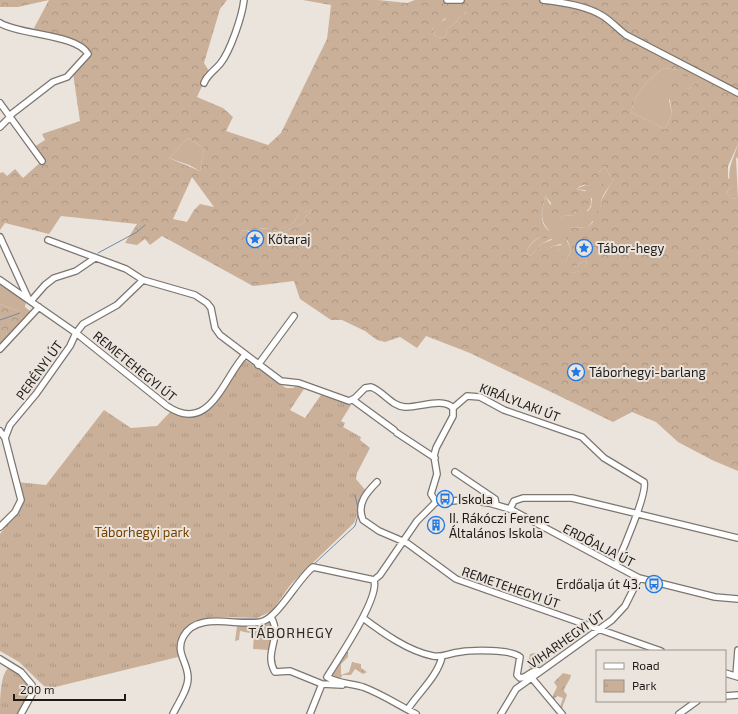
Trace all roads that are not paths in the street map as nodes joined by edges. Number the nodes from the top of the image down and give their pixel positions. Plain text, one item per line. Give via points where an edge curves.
1 (244, 0) edge
2 (447, 0) edge
3 (461, 0) edge
4 (543, 0) edge
5 (0, 23) edge
6 (204, 83) dead end
7 (738, 93) edge
8 (0, 102) edge
9 (10, 116) junction
10 (0, 126) edge
11 (42, 161) dead end
12 (0, 237) edge
13 (48, 240) dead end
14 (95, 258) junction
15 (0, 280) edge
16 (143, 280) junction
17 (30, 300) junction
18 (39, 306) junction
19 (294, 316) dead end
20 (76, 333) junction
21 (0, 349) edge
22 (245, 355) junction
23 (258, 365) junction
24 (353, 400) junction
25 (453, 408) junction
26 (0, 431) edge
27 (5, 438) junction
28 (435, 458) junction
29 (455, 472) dead end
30 (377, 482) dead end
31 (436, 502) junction
32 (496, 504) junction
33 (639, 506) junction
34 (510, 509) junction
35 (637, 514) junction
36 (646, 516) junction
37 (0, 527) edge
38 (738, 538) edge
39 (403, 541) junction
40 (616, 565) junction
41 (639, 578) junction
42 (374, 580) junction
43 (738, 599) edge
44 (271, 617) junction
45 (363, 618) junction
46 (598, 630) junction
47 (658, 650) edge
48 (738, 650) edge
49 (442, 657) junction
50 (0, 659) edge
51 (539, 671) junction
52 (726, 673) edge
53 (737, 676) edge
54 (531, 677) junction
55 (322, 684) junction
56 (346, 685) junction
57 (738, 695) edge
58 (726, 696) edge
59 (696, 702) edge
60 (408, 709) junction
61 (312, 713) edge
62 (21, 714) edge
63 (173, 714) edge
64 (416, 714) edge
65 (501, 714) edge
66 (562, 714) edge
67 (679, 714) edge

1 - 6 street via 239,25 221,63 206,77
2 - 3 street
4 - 7 street via 594,11 626,34
5 - 9 street via 75,43 88,54 67,77 54,82
8 - 9 street
9 - 10 street
9 - 11 street
12 - 17 street
13 - 14 street
14 - 16 street via 126,269
14 - 17 street via 76,271 54,278
15 - 17 street, REMETEHEGYI ÚT
16 - 20 street, PERÉNYI ÚT via 117,305 89,320
16 - 22 street via 195,295 207,303 220,335
17 - 18 street, REMETEHEGYI ÚT
18 - 20 street, REMETEHEGYI ÚT
18 - 21 street
19 - 23 street
20 - 22 street, REMETEHEGYI ÚT via 178,413 200,412 210,406
20 - 27 street, PERÉNYI ÚT via 70,346 36,394 13,421
22 - 23 street
23 - 24 street via 281,381 299,383 345,401
24 - 25 street via 365,388 371,387 401,406 442,403
24 - 28 street
25 - 28 street via 453,416 436,448
25 - 33 street, KIRÁLYLAKI ÚT via 464,398 475,396 508,412 582,437 604,458 644,482
26 - 27 street
27 - 37 street via 21,500 15,512
28 - 31 street via 438,474 431,494
29 - 32 street via 495,499
30 - 39 street, REMETEHEGYI ÚT via 363,498 362,517 379,531
31 - 32 street, ERDŐALJA ÚT via 466,500
31 - 39 street via 422,515
32 - 34 street, ERDŐALJA ÚT
33 - 35 street, KIRÁLYLAKI ÚT
33 - 36 street
34 - 35 street via 518,499 559,497
34 - 40 street, ERDŐALJA ÚT
35 - 36 street
35 - 40 street, KIRÁLYLAKI ÚT
36 - 38 street
39 - 42 street
39 - 46 street, REMETEHEGYI ÚT via 456,579
40 - 41 street, ERDŐALJA ÚT
41 - 43 street, ERDŐALJA ÚT via 715,597
41 - 46 street, VIHARHEGYI ÚT via 625,606
42 - 44 street via 315,567
42 - 45 street via 374,595
44 - 55 street via 276,634 270,652 275,672 290,671
44 - 63 street via 260,622 204,622 188,630 180,649 188,680
45 - 49 street via 411,648
45 - 56 street via 327,677
46 - 47 street, REMETEHEGYI ÚT
46 - 51 street, VIHARHEGYI ÚT
48 - 53 street
49 - 51 street via 462,651 504,652 520,657 517,675 520,678
49 - 60 street via 438,670
50 - 62 street via 21,672 32,685 32,694
51 - 54 street, VIHARHEGYI ÚT
52 - 53 street
54 - 65 street, VIHARHEGYI ÚT via 513,692
54 - 66 street
55 - 56 street
55 - 61 street
56 - 60 street via 364,688
57 - 58 street
59 - 67 street
60 - 64 street

